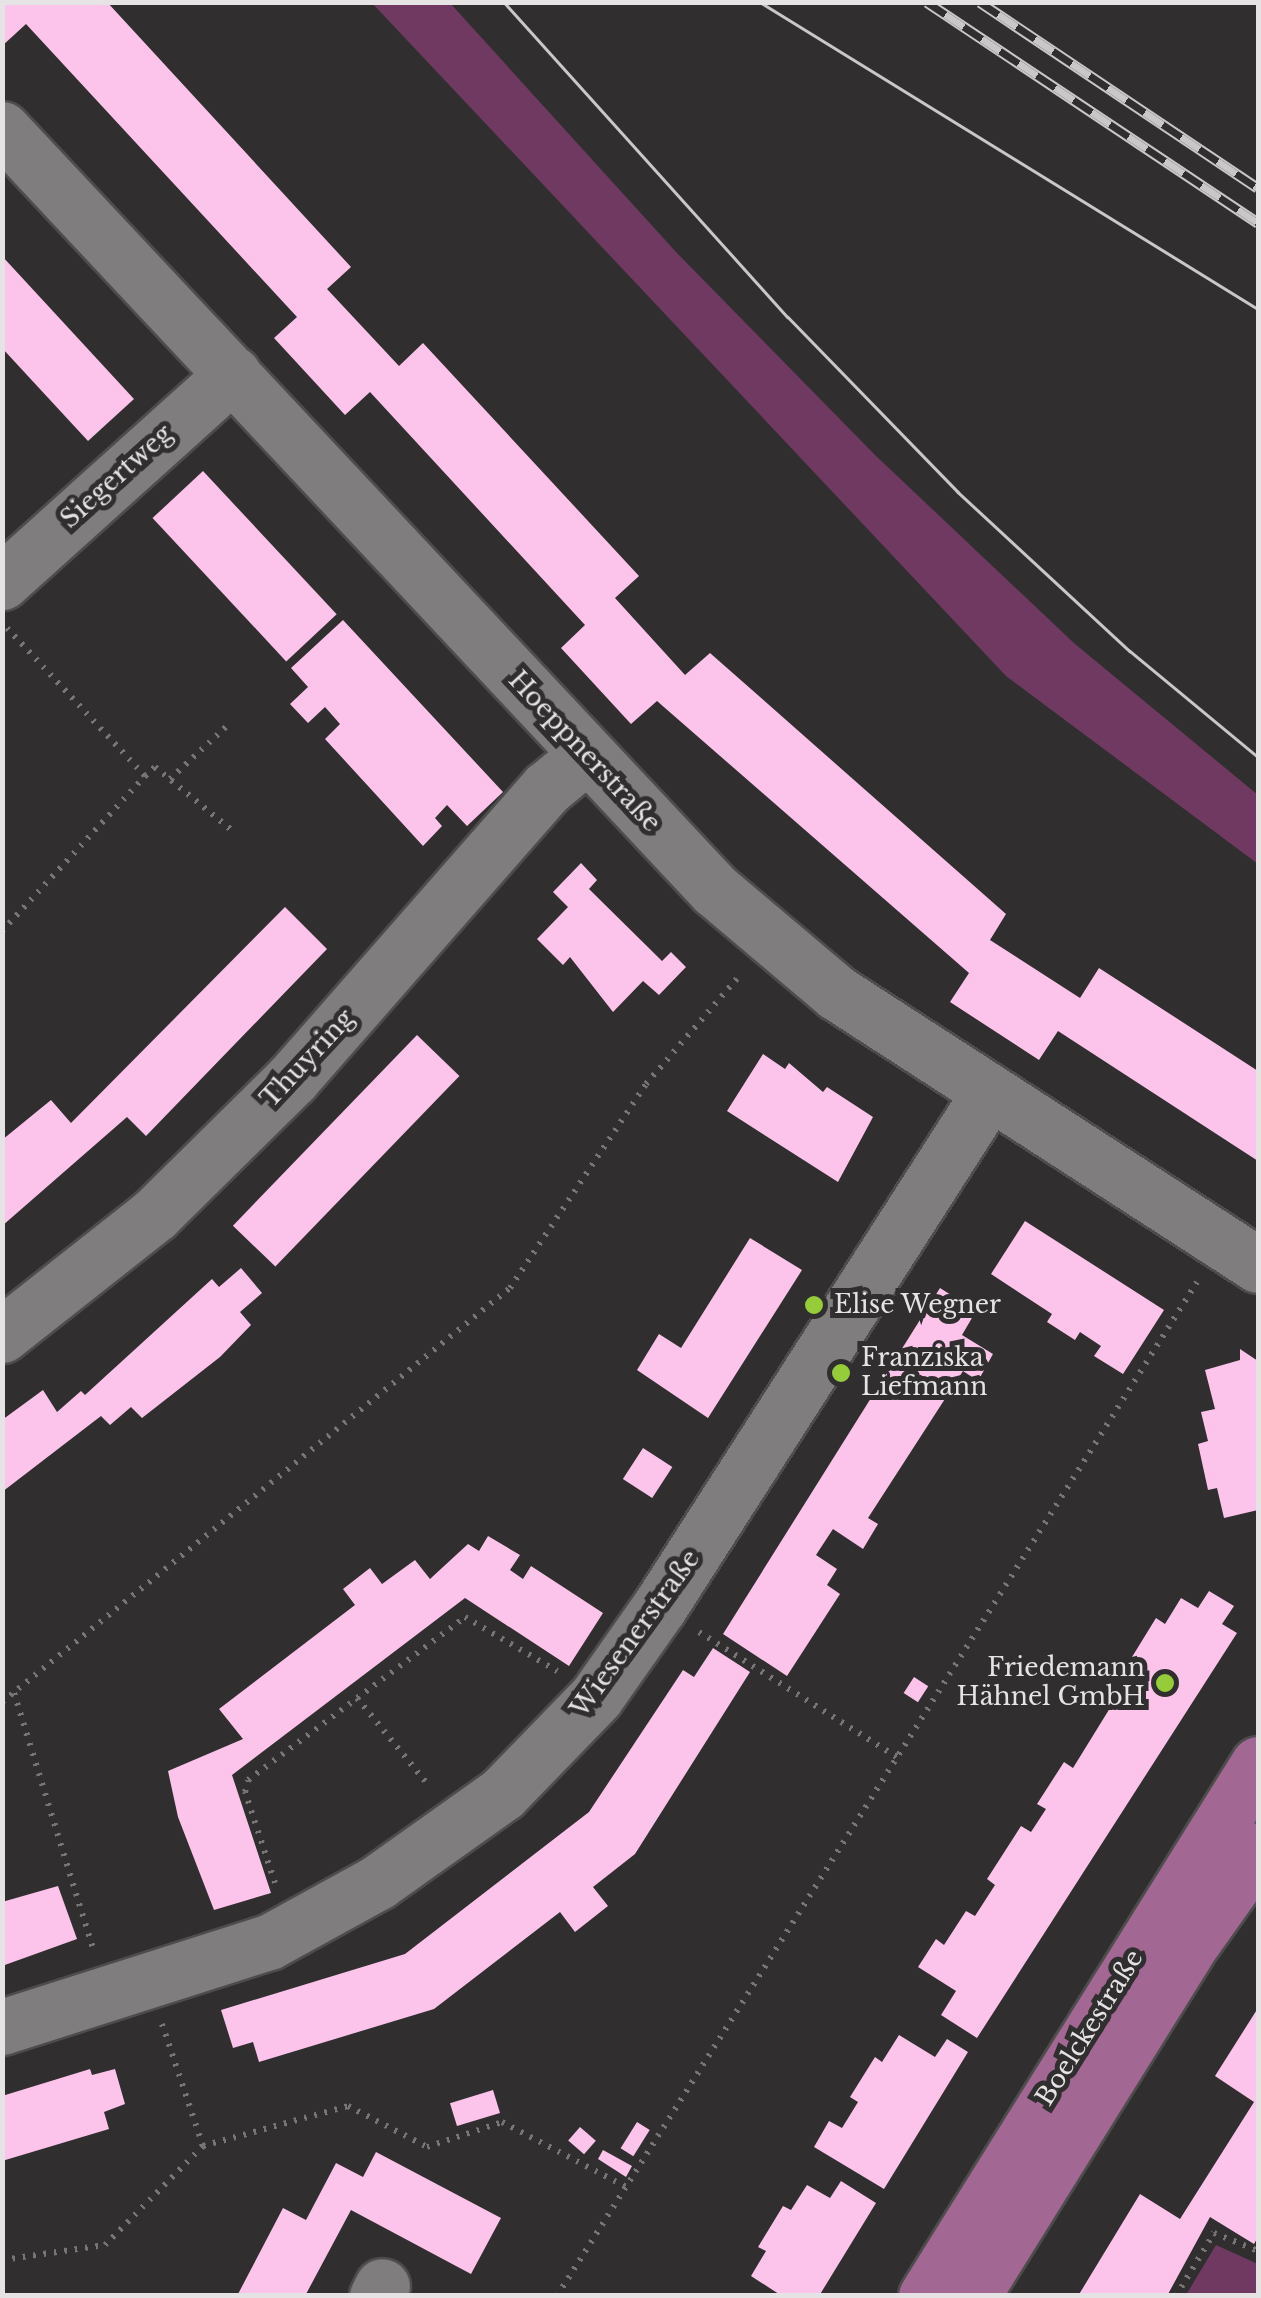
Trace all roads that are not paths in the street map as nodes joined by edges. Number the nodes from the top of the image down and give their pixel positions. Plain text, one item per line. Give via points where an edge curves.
1 (2, 129) edge
2 (233, 374) junction
3 (2, 582) edge
4 (586, 756) junction
5 (989, 1094) junction
6 (1258, 1265) edge
7 (2, 1335) edge
8 (1258, 1764) edge
9 (1258, 1850) edge
10 (2, 2027) edge
11 (926, 2296) edge
12 (972, 2296) edge

1 - 2 street, Hoeppnerstraße
2 - 3 street, Siegertweg
2 - 4 street, Hoeppnerstraße
4 - 5 street, Hoeppnerstraße via 715,890 837,994
4 - 7 street, Thuyring via 547,788 292,1079 155,1214
5 - 6 street, Hoeppnerstraße
5 - 10 street, Wiesenerstraße via 660,1606 596,1696 502,1794 378,1882 269,1942
8 - 11 main road, Boelckestraße
9 - 12 main road, Boelckestraße via 1194,1940

